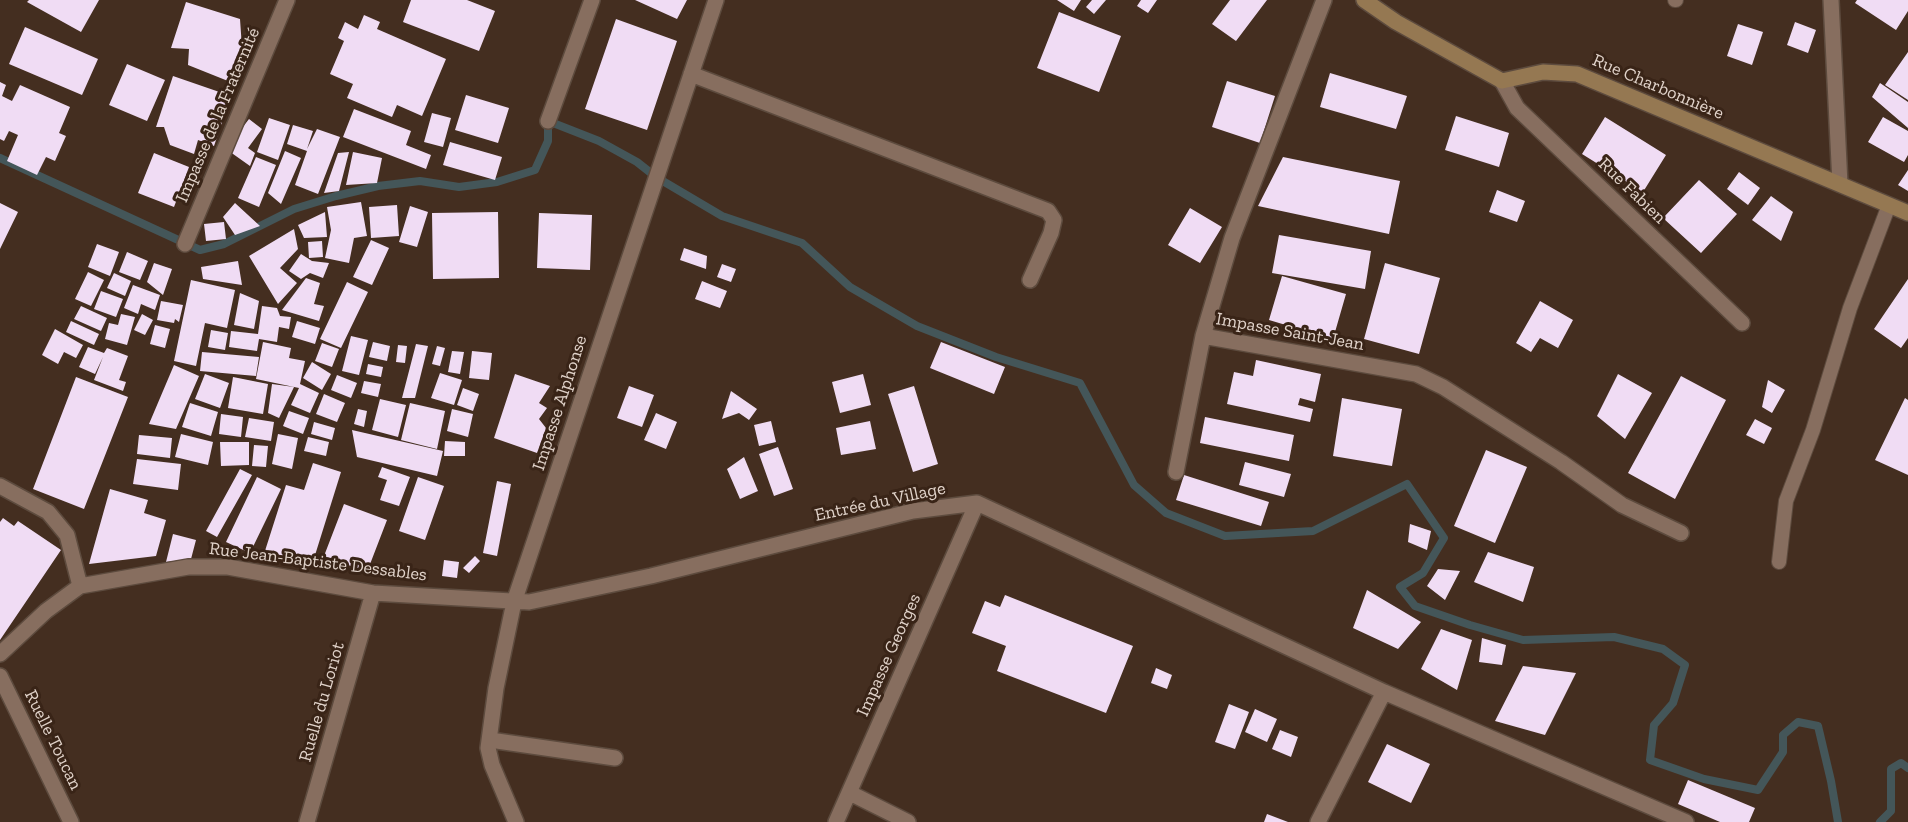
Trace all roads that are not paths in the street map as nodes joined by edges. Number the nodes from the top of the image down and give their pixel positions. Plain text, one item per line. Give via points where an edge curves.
1 (287, 0) edge
2 (592, 0) edge
3 (716, 0) edge
4 (1324, 0) edge
5 (1364, 0) edge
6 (1831, 0) edge
7 (691, 74) junction
8 (1502, 81) junction
9 (548, 121) dead end
10 (1839, 184) junction
11 (1889, 205) junction
12 (1908, 213) edge
13 (185, 244) dead end
14 (1030, 280) dead end
15 (1742, 323) dead end
16 (1203, 336) junction
17 (1176, 472) dead end
18 (0, 486) edge
19 (977, 503) junction
20 (1681, 533) dead end
21 (1779, 562) dead end
22 (80, 586) junction
23 (373, 593) junction
24 (522, 602) junction
25 (0, 654) edge
26 (0, 676) edge
27 (1384, 692) junction
28 (490, 740) junction
29 (615, 758) dead end
30 (850, 793) junction
31 (1661, 817) edge
32 (70, 822) edge
33 (307, 822) edge
34 (516, 822) edge
35 (836, 822) edge
36 (908, 822) edge
37 (1318, 822) edge
38 (1686, 822) edge

1 - 13 street, Impasse de la Fraternité
2 - 9 street
3 - 7 street, Impasse Alphonse
4 - 16 street, Impasse Saint-Jean via 1232,238
5 - 8 street
6 - 10 street
7 - 14 street via 1048,211 1054,220 1051,233
7 - 24 street, Impasse Alphonse
8 - 10 street, Rue Charbonnière via 1543,72 1577,74
8 - 15 street, Rue Fabien via 1517,108
10 - 11 street, Rue Charbonnière
11 - 12 street, Rue Charbonnière
11 - 21 lane via 1786,501
16 - 17 street
16 - 20 street, Impasse Saint-Jean via 1416,374 1561,462 1622,505
18 - 22 street via 48,512 67,535
19 - 24 street, Entrée du Village via 913,511 651,576
19 - 27 street
19 - 30 street, Impasse Georges
22 - 23 street, Rue Jean-Baptiste Dessables via 188,567 228,567
22 - 25 street, Rue Jean-Baptiste Dessables
23 - 24 street, Rue Jean-Baptiste Dessables
23 - 33 street, Ruelle du Loriot
24 - 28 street, Impasse Alphonse via 496,688
26 - 32 street, Ruelle Toucan
27 - 31 street
27 - 37 street
28 - 29 street
28 - 34 street, Impasse Alphonse via 489,757
30 - 35 street, Impasse Georges
30 - 36 street
31 - 38 street

